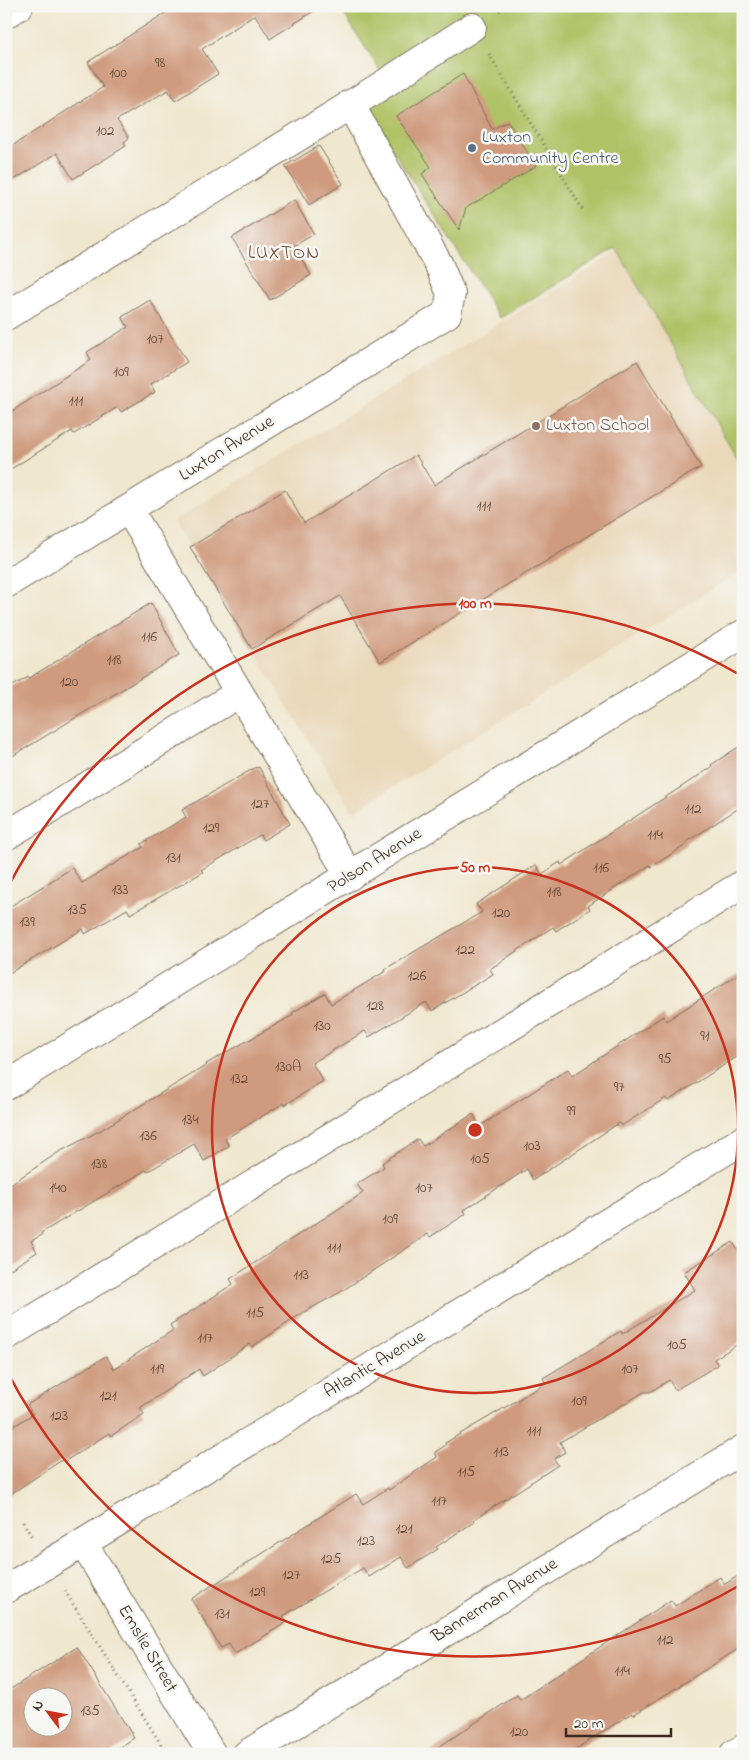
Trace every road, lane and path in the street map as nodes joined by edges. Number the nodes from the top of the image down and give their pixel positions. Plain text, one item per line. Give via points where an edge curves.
1 (19, 6) edge
2 (507, 6) edge
3 (6, 14) edge
4 (472, 27) junction
5 (350, 104) junction
6 (583, 210) dead end
7 (6, 316) edge
8 (128, 510) junction
9 (6, 584) edge
10 (743, 634) edge
11 (239, 693) junction
12 (6, 836) edge
13 (350, 876) junction
14 (743, 884) edge
15 (6, 1086) edge
16 (743, 1140) edge
17 (6, 1336) edge
18 (743, 1449) edge
19 (23, 1522) dead end
20 (83, 1544) junction
21 (48, 1564) junction
22 (6, 1589) edge
23 (743, 1748) edge
24 (166, 1754) edge
25 (212, 1754) edge
26 (247, 1754) edge
27 (734, 1754) edge

1 - 3 street
2 - 4 path
4 - 5 street
4 - 6 path
5 - 7 street
5 - 8 street, Luxton Avenue via 438,265 451,294 447,314
8 - 9 street, Luxton Avenue
8 - 11 street
10 - 13 street, Polson Avenue
11 - 12 street
11 - 13 street
13 - 15 street, Polson Avenue
14 - 17 street
16 - 20 street, Atlantic Avenue
18 - 26 street, Bannerman Avenue
19 - 21 path
20 - 21 street, Atlantic Avenue
20 - 25 street, Emslie Street
21 - 22 street, Atlantic Avenue
21 - 24 path
23 - 27 street

